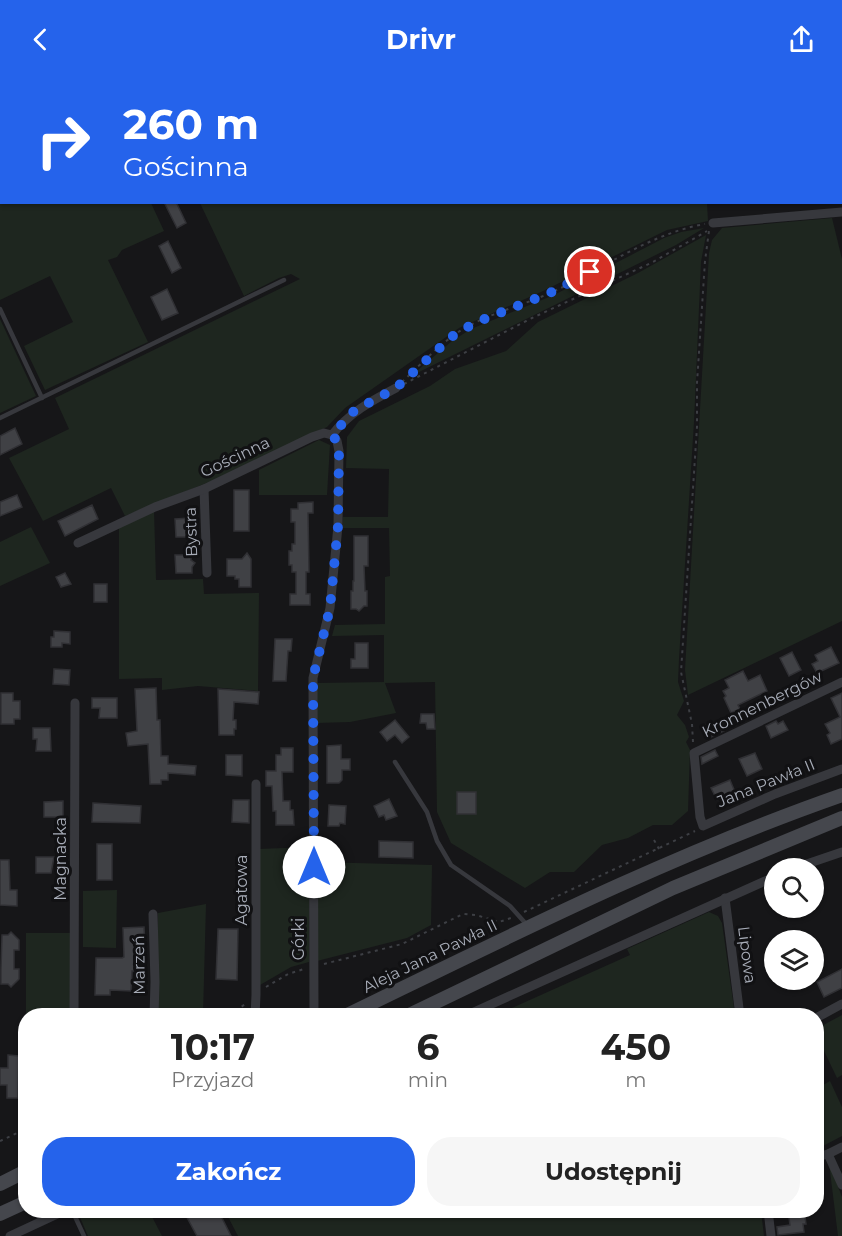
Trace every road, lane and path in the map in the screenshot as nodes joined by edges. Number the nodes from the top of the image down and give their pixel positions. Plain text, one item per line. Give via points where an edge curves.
1 (842, 212) edge
2 (713, 223) joint
3 (284, 280) dead end
4 (0, 309) edge
5 (396, 388) junction
6 (42, 398) junction
7 (0, 418) edge
8 (332, 435) junction
9 (204, 489) junction
10 (78, 543) dead end
11 (207, 573) dead end
12 (842, 682) edge
13 (75, 702) dead end
14 (694, 753) junction
15 (395, 762) dead end
16 (842, 769) edge
17 (256, 784) dead end
18 (842, 795) edge
19 (842, 818) edge
20 (703, 826) junction
21 (654, 840) dead end
22 (659, 849) junction
23 (842, 852) edge
24 (824, 858) edge
25 (764, 881) edge
26 (725, 898) junction
27 (153, 914) dead end
28 (518, 915) junction
29 (529, 927) junction
30 (313, 966) junction
31 (256, 995) junction
32 (842, 1004) edge
33 (74, 1008) edge
34 (154, 1008) edge
35 (241, 1008) edge
36 (255, 1008) edge
37 (314, 1008) edge
38 (362, 1008) edge
39 (424, 1008) edge
40 (483, 1008) edge
41 (739, 1008) edge
42 (824, 1014) edge
43 (18, 1133) edge
44 (0, 1142) edge
45 (842, 1147) edge
46 (828, 1154) junction
47 (824, 1155) edge
48 (18, 1175) edge
49 (0, 1184) edge
50 (842, 1185) edge
51 (18, 1206) edge
52 (0, 1214) edge
53 (49, 1218) edge
54 (76, 1218) edge
55 (769, 1218) edge
56 (10, 1236) edge
57 (84, 1236) edge
58 (771, 1236) edge

1 - 2 street
2 - 5 path via 670,232 550,293 477,322 441,345
3 - 6 lane
4 - 6 lane
5 - 8 street via 354,411
5 - 14 path via 710,230 681,672
6 - 7 lane
8 - 9 street, Gościnna via 312,437
8 - 30 street, Górki via 339,451 338,526 330,608 313,678
9 - 10 street, Gościnna via 154,507
9 - 11 street, Bystra
12 - 14 street, Kronnenbergów
13 - 33 street, Magnacka
14 - 20 street
15 - 28 lane via 427,812 436,841 451,865 499,897
16 - 20 street, Jana Pawła II
17 - 31 street, Agatowa
18 - 29 main road, Aleja Jana Pawła II via 708,846
19 - 39 main road via 713,869
20 - 22 path
21 - 22 path
22 - 28 path
23 - 24 street
25 - 26 street
26 - 40 street
26 - 41 street, Lipowa
27 - 34 street, Marzeń
28 - 29 lane
28 - 30 path via 499,922 463,914 402,944
29 - 38 main road, Aleja Jana Pawła II
30 - 31 path via 279,978
30 - 37 street, Górki
31 - 35 path
31 - 36 street, Agatowa
32 - 42 street
43 - 44 path
45 - 46 street
46 - 47 street
46 - 50 street
48 - 49 main road
51 - 52 main road
53 - 56 street
54 - 57 lane
55 - 58 street

